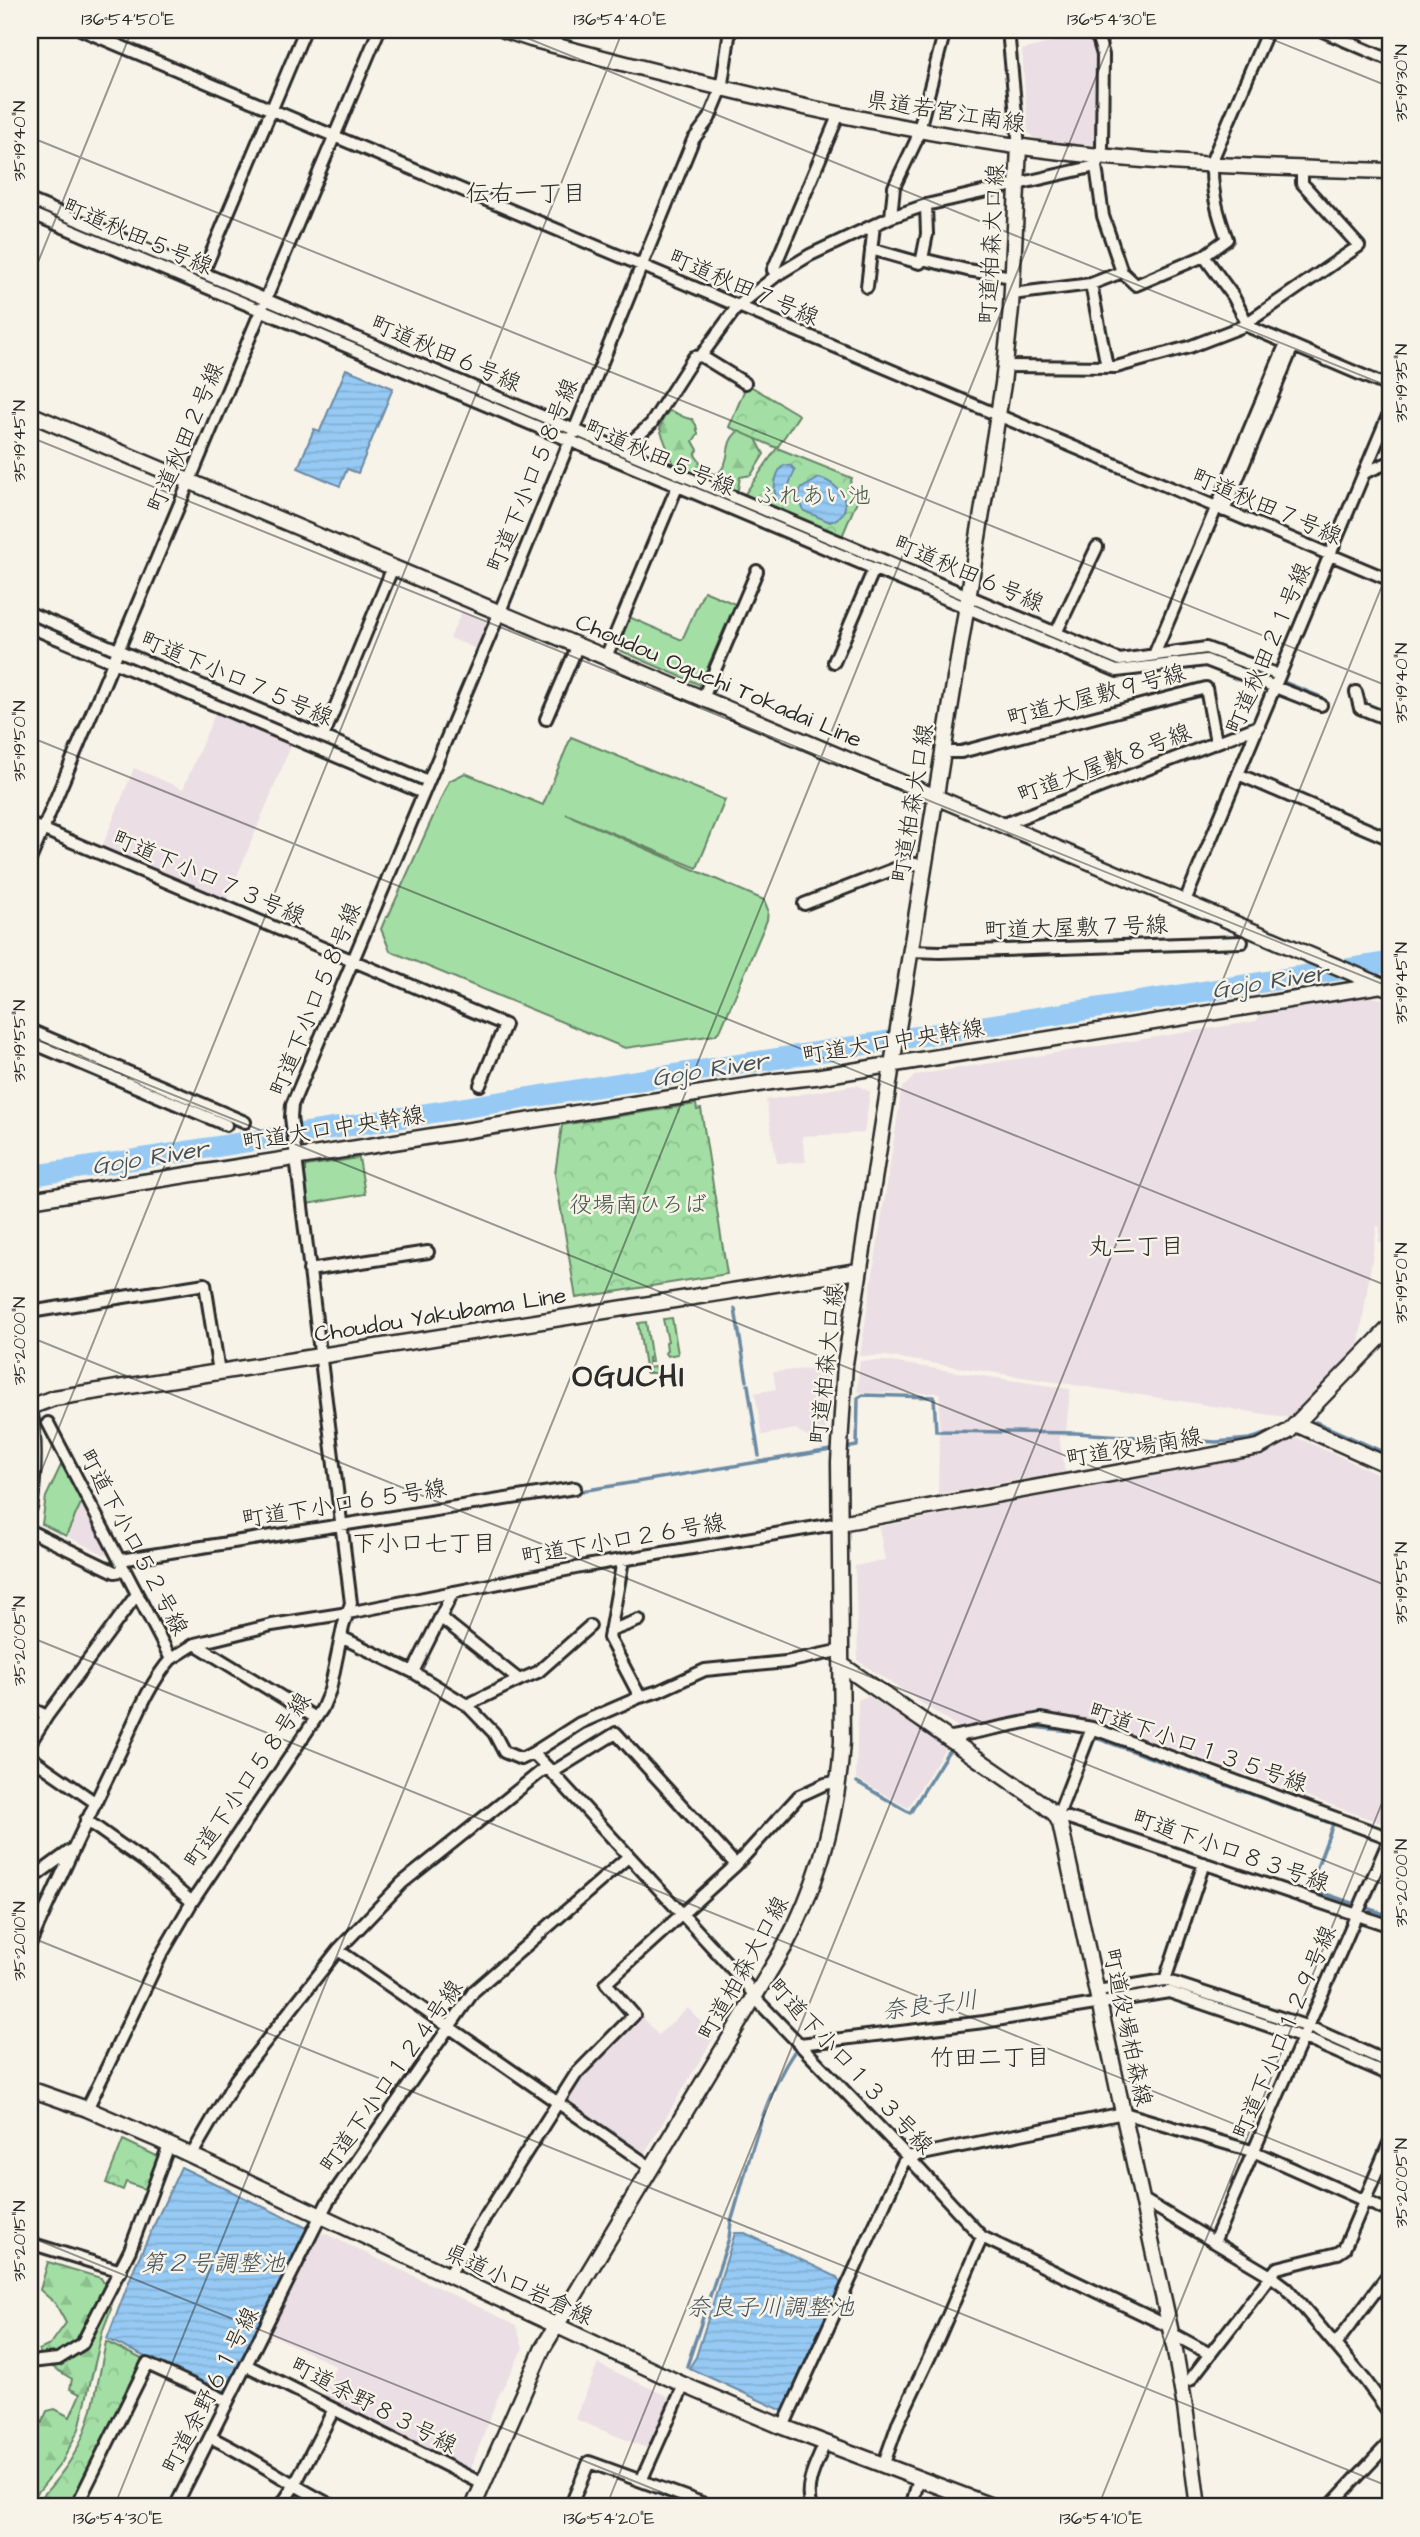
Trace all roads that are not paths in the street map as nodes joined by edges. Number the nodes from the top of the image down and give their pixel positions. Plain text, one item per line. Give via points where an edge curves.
1 (82, 30) edge
2 (305, 30) edge
3 (379, 30) edge
4 (504, 30) edge
5 (730, 30) edge
6 (945, 30) edge
7 (1008, 30) edge
8 (1087, 30) edge
9 (1268, 30) edge
10 (1320, 30) edge
11 (1390, 60) edge
12 (721, 90) junction
13 (271, 110) junction
14 (838, 116) junction
15 (918, 131) junction
16 (334, 137) junction
17 (1019, 147) junction
18 (1098, 161) junction
19 (1212, 167) junction
20 (1302, 169) junction
21 (1390, 171) edge
22 (1018, 183) junction
23 (30, 200) edge
24 (926, 205) junction
25 (30, 213) edge
26 (891, 217) junction
27 (874, 225) junction
28 (871, 249) junction
29 (1204, 256) junction
30 (922, 259) junction
31 (641, 266) junction
32 (1122, 272) junction
33 (202, 273) junction
34 (777, 275) junction
35 (1013, 277) junction
36 (1091, 284) junction
37 (867, 287) dead end
38 (1012, 294) junction
39 (263, 305) junction
40 (737, 307) junction
41 (1246, 324) junction
42 (1289, 345) junction
43 (701, 356) junction
44 (1006, 366) junction
45 (1107, 367) junction
46 (745, 383) dead end
47 (1390, 387) edge
48 (1390, 411) edge
49 (30, 414) edge
50 (999, 417) junction
51 (573, 429) junction
52 (568, 441) junction
53 (621, 450) junction
54 (1390, 462) edge
55 (1364, 473) junction
56 (189, 481) junction
57 (677, 487) junction
58 (1220, 509) junction
59 (1097, 547) dead end
60 (1330, 555) junction
61 (393, 567) junction
62 (874, 569) junction
63 (757, 571) dead end
64 (1390, 580) edge
65 (968, 602) junction
66 (499, 612) junction
67 (30, 613) edge
68 (30, 627) edge
69 (1056, 633) junction
70 (578, 645) junction
71 (118, 650) junction
72 (1154, 655) junction
73 (606, 657) junction
74 (113, 662) junction
75 (834, 662) dead end
76 (1277, 680) junction
77 (1356, 692) dead end
78 (703, 698) junction
79 (1321, 705) dead end
80 (546, 719) dead end
81 (1390, 720) edge
82 (1259, 726) junction
83 (323, 737) junction
84 (1216, 742) junction
85 (943, 752) junction
86 (1238, 774) junction
87 (428, 781) junction
88 (423, 793) junction
89 (937, 796) junction
90 (30, 824) edge
91 (1004, 824) junction
92 (43, 829) junction
93 (1390, 839) edge
94 (30, 860) edge
95 (925, 866) junction
96 (1185, 901) junction
97 (804, 904) dead end
98 (1242, 942) dead end
99 (911, 951) junction
100 (352, 961) junction
101 (1383, 984) edge
102 (30, 1030) edge
103 (30, 1042) edge
104 (891, 1065) junction
105 (481, 1085) dead end
106 (246, 1122) dead end
107 (226, 1125) dead end
108 (296, 1154) junction
109 (30, 1200) edge
110 (428, 1252) dead end
111 (309, 1270) junction
112 (858, 1271) junction
113 (30, 1312) edge
114 (1390, 1327) edge
115 (320, 1356) junction
116 (219, 1372) junction
117 (30, 1409) edge
118 (48, 1423) dead end
119 (1296, 1424) junction
120 (1390, 1466) edge
121 (575, 1488) dead end
122 (30, 1506) edge
123 (840, 1523) junction
124 (341, 1525) junction
125 (30, 1531) edge
126 (623, 1560) junction
127 (122, 1565) junction
128 (453, 1592) junction
129 (137, 1594) junction
130 (348, 1613) junction
131 (440, 1618) junction
132 (639, 1620) dead end
133 (590, 1626) dead end
134 (610, 1631) junction
135 (341, 1637) junction
136 (195, 1644) junction
137 (842, 1657) junction
138 (171, 1659) junction
139 (413, 1672) junction
140 (519, 1680) junction
141 (640, 1697) junction
142 (467, 1705) junction
143 (30, 1708) edge
144 (47, 1716) junction
145 (316, 1718) junction
146 (1092, 1728) junction
147 (947, 1738) junction
148 (30, 1744) edge
149 (533, 1753) junction
150 (30, 1757) edge
151 (550, 1770) junction
152 (839, 1781) junction
153 (96, 1803) junction
154 (1057, 1818) junction
155 (86, 1820) junction
156 (1390, 1838) edge
157 (72, 1849) junction
158 (629, 1856) junction
159 (1204, 1863) junction
160 (736, 1865) junction
161 (30, 1880) edge
162 (192, 1902) junction
163 (683, 1914) junction
164 (1357, 1915) junction
165 (1390, 1926) edge
166 (30, 1944) edge
167 (338, 1950) junction
168 (1165, 1980) junction
169 (1098, 1997) junction
170 (755, 1998) junction
171 (449, 2028) junction
172 (1306, 2032) junction
173 (800, 2044) junction
174 (1390, 2063) edge
175 (1390, 2075) edge
176 (30, 2089) edge
177 (558, 2103) junction
178 (86, 2109) junction
179 (1124, 2113) junction
180 (1390, 2141) edge
181 (169, 2145) junction
182 (1255, 2152) junction
183 (191, 2156) junction
184 (908, 2157) junction
185 (652, 2168) junction
186 (1142, 2199) junction
187 (1364, 2200) junction
188 (1390, 2212) edge
189 (321, 2216) junction
190 (982, 2238) junction
191 (1214, 2242) junction
192 (30, 2243) edge
193 (121, 2271) junction
194 (1390, 2272) edge
195 (448, 2276) junction
196 (1271, 2276) junction
197 (557, 2327) junction
198 (1171, 2330) junction
199 (1335, 2345) junction
200 (1210, 2354) junction
201 (30, 2362) edge
202 (246, 2365) junction
203 (1181, 2381) junction
204 (684, 2385) junction
205 (228, 2401) junction
206 (334, 2409) junction
207 (1390, 2413) edge
208 (783, 2427) junction
209 (210, 2437) junction
210 (1390, 2442) edge
211 (825, 2443) junction
212 (884, 2466) junction
213 (919, 2479) junction
214 (641, 2481) junction
215 (483, 2484) junction
216 (294, 2486) junction
217 (974, 2504) edge
218 (76, 2507) edge
219 (175, 2507) edge
220 (280, 2507) edge
221 (335, 2507) edge
222 (474, 2507) edge
223 (570, 2507) edge
224 (713, 2507) edge
225 (811, 2507) edge
226 (911, 2507) edge
227 (994, 2507) edge
228 (1198, 2507) edge
229 (1329, 2507) edge

1 - 13 street, 町道秋田７号線
2 - 13 street
3 - 16 street, 町道秋田２号線
4 - 12 street, 県道若宮江南線
5 - 12 street, 町道下小口５８号線
6 - 15 street
7 - 17 street
8 - 18 street via 1098,38 1103,55
9 - 19 street
10 - 11 street
12 - 14 street, 県道若宮江南線
12 - 31 street, 町道下小口５８号線 via 693,141
13 - 16 street, 町道秋田７号線
13 - 33 street
14 - 15 street, 県道若宮江南線
14 - 34 street via 773,270
15 - 17 street, 県道若宮江南線
15 - 26 street via 894,187
16 - 31 street, 町道秋田７号線
16 - 39 street, 町道秋田２号線
17 - 18 street, 県道若宮江南線
17 - 22 street, 町道柏森大口線
18 - 19 street, 県道若宮江南線
18 - 22 street
18 - 32 street via 1103,216
19 - 20 street, 県道若宮江南線
19 - 29 street via 1227,239
20 - 21 street, 県道若宮江南線
20 - 41 street via 1302,183 1359,246
22 - 24 street
22 - 35 street, 町道柏森大口線
23 - 33 street, 町道秋田６号線
24 - 26 street
24 - 30 street
25 - 39 street, 町道秋田５号線
26 - 27 street
27 - 28 street
27 - 34 street
28 - 30 street via 920,263
28 - 37 street
29 - 32 street via 1136,285
29 - 41 street via 1233,296
30 - 35 street
31 - 40 street, 町道秋田７号線
31 - 51 street, 町道下小口５８号線
32 - 36 street
33 - 39 street, 町道秋田６号線
34 - 40 street
35 - 38 street, 町道柏森大口線
36 - 38 street
36 - 45 street
38 - 44 street, 町道柏森大口線
39 - 51 street, 町道秋田６号線
39 - 52 street, 町道秋田５号線
39 - 56 street, 町道秋田２号線
40 - 43 street
40 - 50 street, 町道秋田７号線
41 - 42 street
41 - 45 street via 1189,347 1126,366
42 - 47 street
42 - 58 street
43 - 46 street
43 - 53 street via 694,357 651,424
44 - 45 street
44 - 50 street, 町道柏森大口線
48 - 55 street, 町道秋田２１号線
49 - 56 street, Choudou Oguchi Tokadai Line
50 - 58 street, 町道秋田７号線
50 - 65 street, 町道柏森大口線
51 - 52 street, 町道下小口５８号線
51 - 53 street, 町道秋田６号線
52 - 57 street, 町道秋田５号線
52 - 66 street, 町道下小口５８号線
53 - 65 street, 町道秋田６号線
54 - 55 street
55 - 60 street, 町道秋田２１号線
56 - 61 street, Choudou Oguchi Tokadai Line
56 - 71 street, 町道秋田２号線
57 - 62 street, 町道秋田５号線
57 - 73 street
58 - 60 street, 町道秋田７号線
58 - 72 street
59 - 69 street
60 - 64 street, 町道秋田７号線
60 - 76 street, 町道秋田２１号線
61 - 66 street, Choudou Oguchi Tokadai Line
61 - 83 street
62 - 65 street, 町道秋田５号線
62 - 75 street
63 - 78 street
65 - 69 street, 町道秋田６号線
65 - 76 street, 町道秋田５号線 via 1116,671 1206,660
65 - 85 street, 町道柏森大口線
66 - 70 street, Choudou Oguchi Tokadai Line
66 - 87 street, 町道下小口５８号線
67 - 71 street, 町道下小口７５号線
68 - 74 street
69 - 72 street, 町道秋田６号線 via 1119,660
70 - 73 street, Choudou Oguchi Tokadai Line
70 - 80 street
71 - 74 street, 町道秋田２号線
71 - 83 street, 町道下小口７５号線
72 - 76 street, 町道秋田６号線 via 1206,648
73 - 78 street, Choudou Oguchi Tokadai Line
74 - 88 street
74 - 92 street, 町道秋田２号線
76 - 79 street, 町道秋田５号線
76 - 82 street, 町道秋田２１号線
77 - 81 street via 1360,708
78 - 89 street, Choudou Oguchi Tokadai Line
82 - 84 street, 町道大屋敷８号線
82 - 86 street, 町道秋田２１号線
83 - 87 street, 町道下小口７５号線
84 - 85 street, 町道大屋敷９号線 via 1206,688 961,752
84 - 91 street, 町道大屋敷８号線
85 - 89 street, 町道柏森大口線
86 - 93 street
86 - 96 street, 町道秋田２１号線
87 - 88 street, 町道下小口５８号線
88 - 100 street, 町道下小口５８号線
89 - 91 street, Choudou Oguchi Tokadai Line
89 - 95 street, 町道柏森大口線
90 - 92 street, 町道下小口７３号線
91 - 96 street, Choudou Oguchi Tokadai Line
92 - 94 street, 町道秋田２号線
92 - 100 street, 町道下小口７３号線
95 - 97 street via 910,863
95 - 99 street, 町道柏森大口線
96 - 101 street, Choudou Oguchi Tokadai Line
98 - 99 street, 町道大屋敷７号線
99 - 104 street, 町道柏森大口線
100 - 105 street, 町道下小口７３号線 via 505,1025
100 - 108 street, 町道下小口５８号線 via 299,1085 291,1117
101 - 104 street, 町道大口中央幹線
102 - 106 street
103 - 107 street
104 - 108 street, 町道大口中央幹線
104 - 112 street, 町道柏森大口線
108 - 109 street, 町道大口中央幹線
108 - 111 street, 町道下小口５８号線
110 - 111 street
111 - 115 street, 町道下小口５８号線
112 - 115 street, Choudou Yakubama Line
112 - 123 street, 町道柏森大口線 via 840,1413
113 - 116 street via 205,1284
114 - 119 street, 町道役場南線
115 - 116 street, Choudou Yakubama Line
115 - 124 street, 町道下小口５８号線
116 - 117 street, Choudou Yakubama Line via 54,1398
117 - 122 street via 34,1465
118 - 127 street, 町道下小口５２号線
119 - 120 street
119 - 123 street, 町道役場南線 via 1251,1450
121 - 124 street, 町道下小口６５号線
123 - 126 street, 町道下小口２６号線
123 - 137 street, 町道柏森大口線
124 - 127 street, 町道下小口６５号線
124 - 130 street, 町道下小口５８号線 via 351,1603
125 - 127 street via 115,1572
126 - 128 street, 町道下小口２６号線
126 - 134 street
127 - 129 street, 町道下小口５２号線
128 - 130 street, 町道下小口２６号線
128 - 131 street
129 - 138 street, 町道下小口５２号線
129 - 144 street
130 - 135 street, 町道下小口５８号線
130 - 136 street, 町道下小口２６号線
131 - 139 street
131 - 140 street
132 - 134 street
133 - 140 street via 538,1672
134 - 141 street via 609,1638
135 - 139 street
135 - 145 street, 町道下小口５８号線 via 330,1690
136 - 138 street, 町道下小口２６号線
136 - 145 street
137 - 141 street via 705,1670
137 - 147 street
137 - 152 street, 町道柏森大口線
138 - 153 street, 町道下小口５２号線
139 - 142 street
140 - 142 street
141 - 149 street via 580,1723
142 - 149 street via 494,1733 504,1752 522,1759
143 - 144 street
144 - 148 street
145 - 162 street, 町道下小口５８号線
146 - 147 street, 町道下小口１３５号線 via 1041,1719
146 - 154 street
146 - 156 street, 町道下小口１３５号線
147 - 154 street
149 - 151 street, 町道下小口１３３号線
150 - 153 street
151 - 158 street, 町道下小口１３３号線
151 - 160 street via 616,1733
151 - 167 street via 543,1770 402,1884
152 - 160 street via 799,1796
152 - 170 street, 町道柏森大口線 via 812,1889
153 - 155 street, 町道下小口５２号線
154 - 159 street, 町道下小口８３号線 via 1069,1818
154 - 169 street, 町道役場柏森線
155 - 157 street, 町道下小口５２号線
155 - 162 street
156 - 164 street, 町道下小口１２９号線
157 - 161 street
157 - 166 street, 町道下小口５２号線
158 - 163 street, 町道下小口１３３号線
158 - 171 street, 町道下小口１２４号線 via 474,1991
159 - 164 street, 町道下小口８３号線
159 - 168 street
160 - 163 street
162 - 178 street, 町道下小口５８号線
163 - 170 street, 町道下小口１３３号線
163 - 177 street via 606,1983 634,2015 576,2074
164 - 165 street, 町道下小口８３号線
164 - 172 street, 町道下小口１２９号線
167 - 171 street
167 - 183 street via 236,2079
168 - 169 street
168 - 172 street
169 - 172 street via 1169,1992
169 - 173 street via 984,2022
169 - 179 street, 町道役場柏森線
170 - 173 street, 町道下小口１３３号線
170 - 185 street, 町道柏森大口線
171 - 177 street
171 - 189 street, 町道下小口１２４号線
172 - 174 street
172 - 175 street
172 - 182 street, 町道下小口１２９号線
173 - 184 street, 町道下小口１３３号線
176 - 178 street, 県道小口岩倉線
177 - 185 street
177 - 195 street
178 - 181 street, 県道小口岩倉線
179 - 182 street
179 - 184 street
179 - 186 street, 町道役場柏森線
180 - 187 street
181 - 183 street, 県道小口岩倉線
181 - 193 street
182 - 187 street
182 - 191 street, 町道下小口１２９号線
183 - 189 street, 県道小口岩倉線
184 - 190 street, 町道下小口１３３号線
184 - 208 street
185 - 197 street, 町道柏森大口線
186 - 191 street
186 - 198 street, 町道役場柏森線
187 - 188 street
187 - 196 street via 1344,2249 1277,2268
189 - 195 street, 県道小口岩倉線
189 - 202 street, 町道余野６１号線
190 - 198 street, 町道下小口１３３号線
190 - 212 street via 899,2421
191 - 196 street
192 - 193 street
193 - 201 street via 82,2344 58,2359
194 - 199 street
195 - 197 street, 県道小口岩倉線
196 - 199 street via 1287,2288
196 - 200 street
197 - 204 street, 県道小口岩倉線
197 - 215 street, 町道柏森大口線
198 - 200 street, 町道下小口１３３号線
198 - 203 street, 町道役場柏森線
199 - 207 street
200 - 203 street via 1190,2380
202 - 205 street, 町道余野６１号線
202 - 206 street, 町道余野８３号線
203 - 228 street, 町道役場柏森線
204 - 208 street, 県道小口岩倉線
204 - 214 street
205 - 209 street, 町道余野６１号線
205 - 218 street via 147,2364
206 - 215 street, 町道余野８３号線
206 - 216 street
208 - 211 street, 県道小口岩倉線
209 - 216 street
209 - 219 street, 町道余野６１号線
210 - 229 street
211 - 212 street, 県道小口岩倉線
211 - 225 street via 809,2486
212 - 213 street, 県道小口岩倉線
213 - 217 street, 県道小口岩倉線
213 - 226 street
214 - 223 street via 589,2462
214 - 224 street
215 - 222 street, 町道柏森大口線
216 - 220 street
216 - 221 street
217 - 227 street, 県道小口岩倉線

